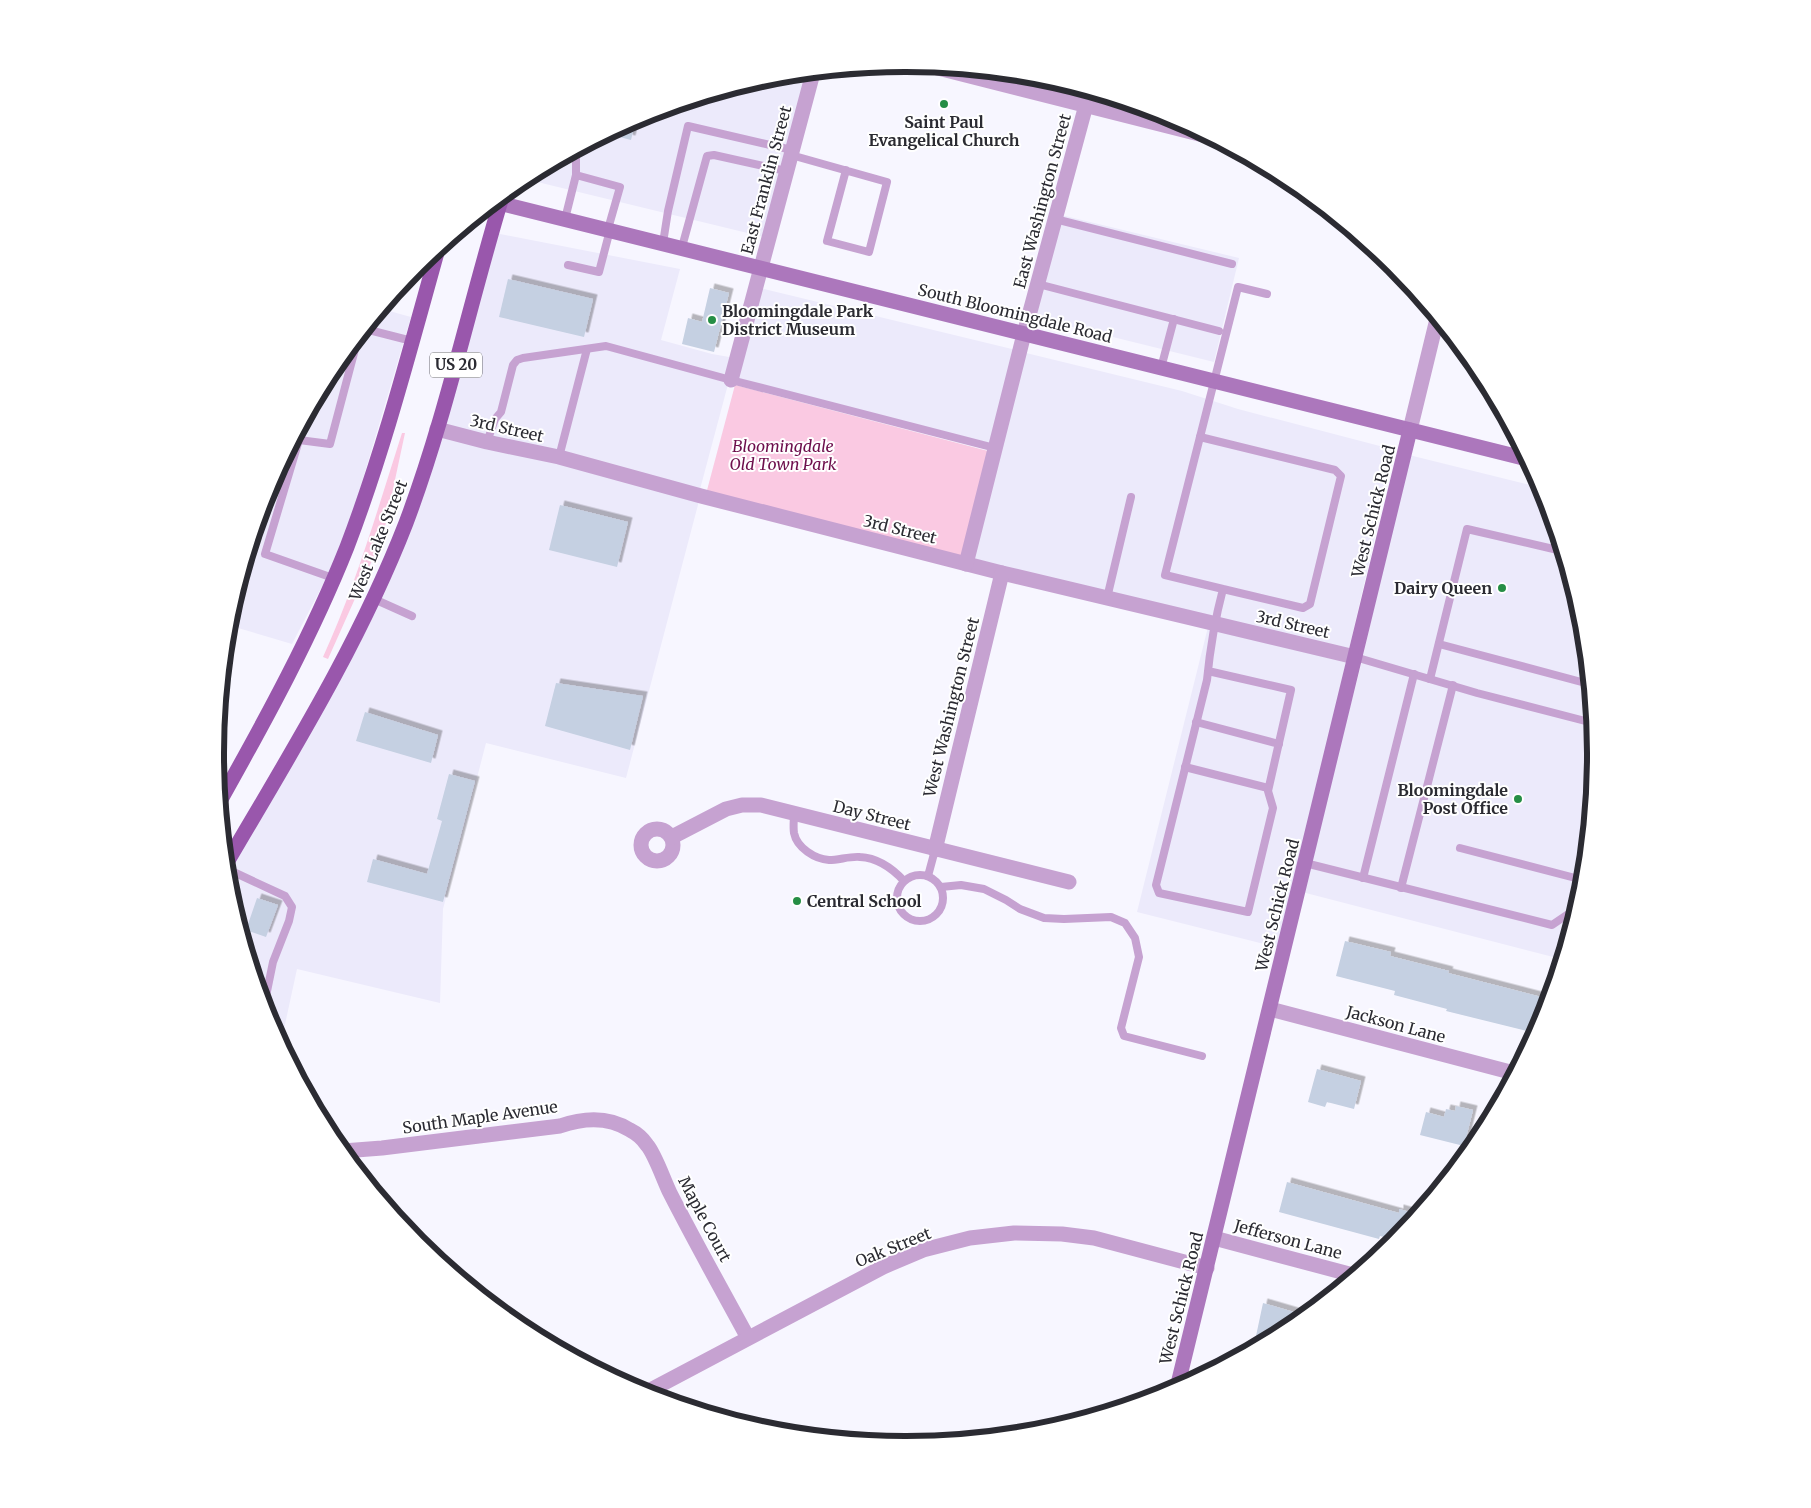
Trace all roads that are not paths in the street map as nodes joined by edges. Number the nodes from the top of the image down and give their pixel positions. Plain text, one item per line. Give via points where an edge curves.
1 (974, 76) edge
2 (811, 79) edge
3 (1086, 105) junction
4 (1173, 127) edge
5 (792, 152) junction
6 (576, 158) edge
7 (846, 170) junction
8 (786, 171) junction
9 (576, 175) junction
10 (505, 203) edge
11 (497, 209) edge
12 (565, 219) junction
13 (1055, 219) junction
14 (609, 230) junction
15 (663, 243) junction
16 (682, 247) junction
17 (434, 262) edge
18 (1232, 264) dead end
19 (568, 266) dead end
20 (761, 267) junction
21 (1038, 284) junction
22 (1267, 294) dead end
23 (1174, 320) junction
24 (1435, 326) edge
25 (372, 331) edge
26 (1219, 331) dead end
27 (1024, 334) junction
28 (412, 341) junction
29 (587, 349) junction
30 (354, 355) edge
31 (1161, 368) junction
32 (731, 380) junction
33 (1213, 381) junction
34 (437, 429) junction
35 (1410, 430) junction
36 (1200, 437) junction
37 (301, 440) edge
38 (487, 442) junction
39 (297, 448) edge
40 (995, 448) junction
41 (560, 457) junction
42 (1519, 457) edge
43 (1131, 497) dead end
44 (1555, 549) edge
45 (966, 564) junction
46 (1002, 573) junction
47 (333, 578) junction
48 (1223, 589) junction
49 (1107, 598) junction
50 (374, 599) junction
51 (412, 616) dead end
52 (1214, 623) junction
53 (1439, 644) junction
54 (1355, 657) junction
55 (1208, 672) junction
56 (1414, 674) junction
57 (1430, 679) junction
58 (1583, 682) edge
59 (1453, 686) junction
60 (1586, 721) edge
61 (1196, 722) junction
62 (1278, 744) junction
63 (1185, 767) junction
64 (1268, 788) junction
65 (225, 792) edge
66 (794, 813) junction
67 (672, 837) dead end
68 (1460, 848) dead end
69 (935, 850) junction
70 (232, 854) edge
71 (1305, 864) junction
72 (235, 873) edge
73 (928, 876) junction
74 (1363, 878) junction
75 (1575, 878) edge
76 (904, 881) junction
77 (1069, 882) dead end
78 (941, 887) junction
79 (1401, 888) junction
80 (1568, 914) edge
81 (267, 991) edge
82 (1270, 1009) junction
83 (1202, 1056) dead end
84 (1508, 1072) edge
85 (622, 1126) joint
86 (352, 1150) edge
87 (1214, 1238) junction
88 (1206, 1268) junction
89 (1346, 1273) edge
90 (748, 1338) junction
91 (1179, 1378) edge
92 (655, 1388) edge

1 - 3 street
2 - 5 street, East Franklin Street
3 - 4 street
3 - 13 street, East Washington Street
5 - 7 lane
5 - 8 street, East Franklin Street
5 - 15 lane via 688,126
6 - 9 lane
7 - 7 lane via 887,182 869,252 827,241
8 - 16 lane via 707,156
8 - 20 street, East Franklin Street
9 - 12 lane
9 - 14 lane via 620,187
10 - 12 main road, South Bloomingdale Road
11 - 34 main road, West Lake Street / US 20
12 - 14 main road, South Bloomingdale Road
13 - 18 lane
13 - 21 street, East Washington Street
14 - 15 main road, South Bloomingdale Road
14 - 19 lane via 599,272
15 - 16 main road, South Bloomingdale Road
16 - 20 main road, South Bloomingdale Road
17 - 28 main road, West Lake Street / US 20
20 - 27 main road, South Bloomingdale Road
20 - 32 street, East Franklin Street
21 - 23 lane
21 - 27 street, East Washington Street
22 - 33 lane via 1238,287
23 - 26 lane
23 - 31 lane
24 - 35 street
25 - 28 lane
27 - 31 main road, South Bloomingdale Road
27 - 40 street
28 - 47 main road, West Lake Street / US 20 via 387,430
29 - 32 lane via 606,346
29 - 38 lane via 517,360 501,412
29 - 41 lane
30 - 37 lane via 330,444
31 - 33 main road, South Bloomingdale Road
32 - 40 lane
33 - 35 main road, South Bloomingdale Road
33 - 36 lane
34 - 38 street, 3rd Street
34 - 50 main road, West Lake Street / US 20 via 411,509
35 - 42 main road, South Bloomingdale Road
35 - 54 main road, West Schick Road
36 - 48 lane via 1165,575
36 - 48 lane via 1335,470 1341,476 1310,604 1303,608
38 - 41 street, 3rd Street
39 - 47 lane via 265,554
40 - 45 street
41 - 45 street, 3rd Street
43 - 49 lane
44 - 53 lane via 1468,529
45 - 46 street, 3rd Street
46 - 49 street, 3rd Street
46 - 69 street, West Washington Street
47 - 65 main road, West Lake Street / US 20 via 288,675
48 - 52 lane
49 - 52 street, 3rd Street
50 - 51 lane
50 - 70 main road, West Lake Street / US 20 via 331,684
52 - 54 street, 3rd Street
52 - 55 lane
53 - 57 lane
53 - 58 lane
54 - 56 lane
54 - 71 main road, West Schick Road
55 - 61 lane
55 - 62 lane via 1291,690
56 - 57 lane
56 - 74 lane
57 - 59 lane
59 - 60 lane
59 - 79 lane
61 - 62 lane
61 - 63 lane
62 - 64 lane
63 - 64 lane
63 - 64 lane via 1156,885 1159,893 1248,912 1274,808
66 - 67 street, Day Street via 762,805 742,805 726,809
66 - 69 street, Day Street
66 - 76 lane via 794,834 801,847 811,854 828,860 861,857 893,870
68 - 75 lane
69 - 73 lane
69 - 77 street, Day Street
71 - 74 lane
71 - 82 main road, West Schick Road
72 - 81 lane via 285,896 292,907 273,962
73 - 76 lane via 918,874
73 - 78 lane
74 - 79 lane
76 - 78 lane via 897,895 898,903 905,916 919,921 939,912 943,898
78 - 83 lane via 961,885 984,889 1044,918 1111,917 1125,923 1135,938 1139,957 1121,1028 1124,1036
79 - 80 lane via 1552,925
82 - 84 street, Jackson Lane
82 - 87 main road, West Schick Road
85 - 86 street, South Maple Avenue via 609,1121 576,1121 560,1126
85 - 90 street, Maple Court via 648,1145 670,1193
87 - 88 main road, West Schick Road
87 - 89 street, Jefferson Lane
88 - 90 street, Oak Street via 1094,1238 1014,1233 970,1238 923,1250 883,1267
88 - 91 main road, West Schick Road
90 - 92 street, Oak Street

